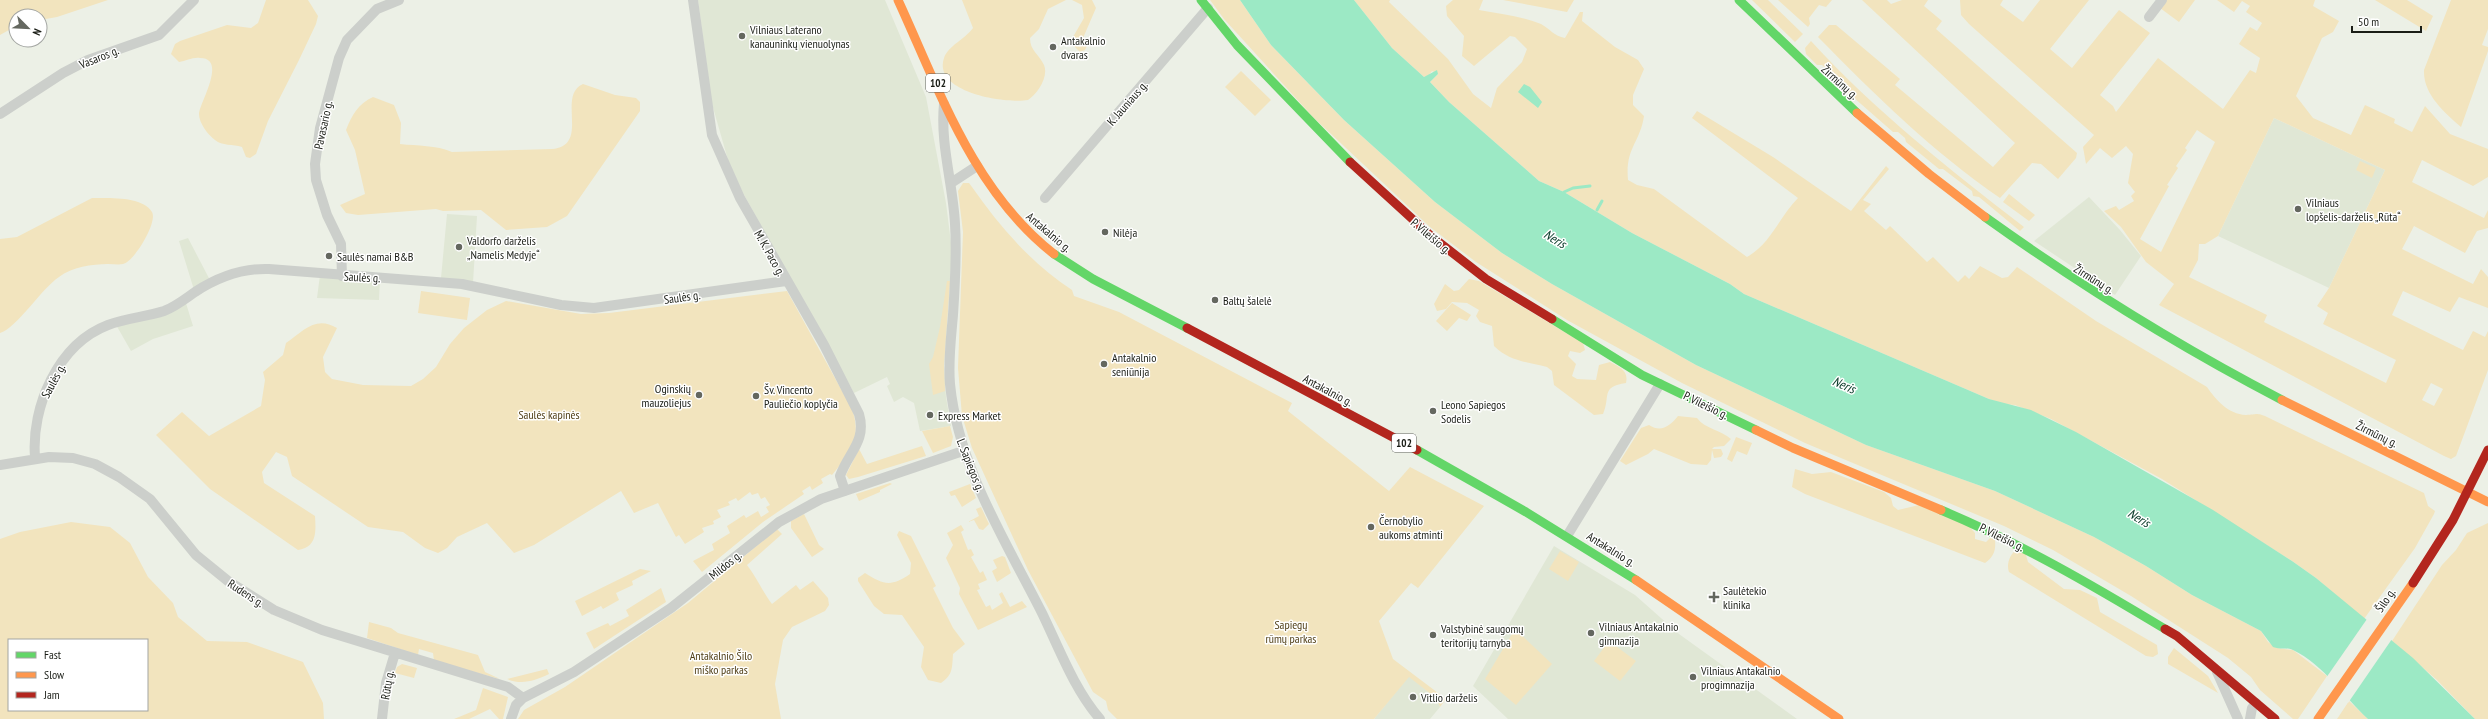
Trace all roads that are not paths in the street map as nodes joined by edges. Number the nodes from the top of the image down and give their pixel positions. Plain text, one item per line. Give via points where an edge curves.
1 (194, 0) edge
2 (399, 0) edge
3 (693, 0) edge
4 (898, 0) edge
5 (1739, 0) edge
6 (2162, 0) edge
7 (377, 4) edge
8 (1204, 4) edge
9 (2149, 17) dead end
10 (945, 98) junction
11 (0, 114) edge
12 (977, 166) junction
13 (951, 183) junction
14 (1045, 198) dead end
15 (342, 276) junction
16 (786, 281) junction
17 (1660, 384) junction
18 (2488, 450) edge
19 (963, 451) junction
20 (35, 457) junction
21 (0, 465) edge
22 (845, 491) junction
23 (2467, 491) junction
24 (2488, 502) edge
25 (1567, 536) junction
26 (395, 653) junction
27 (2212, 666) junction
28 (523, 698) junction
29 (2254, 706) junction
30 (1090, 714) edge
31 (2237, 718) edge
32 (382, 719) edge
33 (511, 719) edge
34 (1100, 719) edge
35 (1839, 719) edge
36 (2250, 719) edge
37 (2275, 719) edge
38 (2318, 719) edge

1 - 11 street, Vasaros g. via 159,35 88,60
2 - 7 street, Pavasario g.
3 - 16 street, M. K. Paco g. via 712,134 740,198
4 - 10 main road, Antakalnio g. / 102
5 - 23 main road, Žirmūnų g. via 1792,54 1874,128 1976,211 2053,266 2142,322 2231,373 2304,412
6 - 9 street
7 - 15 street, Pavasario g. via 348,40 341,54 320,128 316,180 327,215 341,244
8 - 14 street, K. Jauniaus g.
8 - 17 main road, P. Vileišio g. via 1242,50 1347,159 1431,236 1486,279
10 - 12 main road, Antakalnio g. / 102
10 - 13 street, L. Sapiegos g. via 942,125
12 - 13 street
12 - 25 main road, Antakalnio g. / 102 via 1003,204 1026,230 1072,266 1430,457
13 - 19 street, L. Sapiegos g. via 956,261 950,382
15 - 16 street, Saulės g. via 462,284 567,306 594,308
15 - 20 street, Saulės g. via 254,269 238,271 211,282 163,311 107,325 86,336 71,349 45,395 37,415 34,434
16 - 22 street, M. K. Paco g. via 824,345 860,414 860,440 840,476
17 - 25 street
17 - 27 main road, P. Vileišio g. via 1793,448 2010,539 2156,623 2189,645
18 - 23 main road, Šilo g.
19 - 22 street, Mildos g.
19 - 30 street, L. Sapiegos g.
20 - 21 street, Rudens g.
20 - 26 street, Rudens g. via 72,458 104,468 150,499 196,555 254,600 319,629
22 - 28 street, Mildos g. via 821,499 779,522 671,608 574,672
23 - 24 main road, Žirmūnų g.
23 - 38 main road, Šilo g. via 2430,556
25 - 35 main road, Antakalnio g. / 102 via 1688,613
26 - 28 street, Rudens g. via 508,687
26 - 32 street, Rūtų g. via 386,683
27 - 29 main road, P. Vileišio g.
27 - 31 street
28 - 33 street via 516,705
29 - 31 street
29 - 36 street
29 - 37 main road, P. Vileišio g.
30 - 34 street, L. Sapiegos g.

